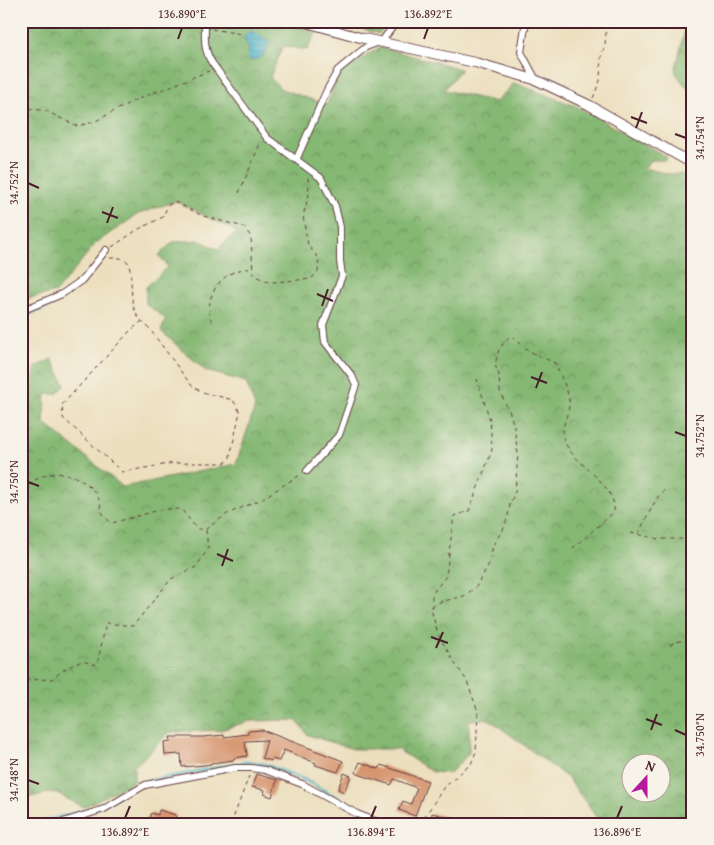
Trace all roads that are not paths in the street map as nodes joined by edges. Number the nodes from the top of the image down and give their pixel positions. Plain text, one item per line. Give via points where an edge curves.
1 (301, 21) edge
2 (397, 21) edge
3 (526, 21) edge
4 (205, 25) edge
5 (382, 41) junction
6 (536, 80) junction
7 (297, 158) junction
8 (693, 164) edge
9 (106, 250) road end
10 (21, 311) edge
11 (306, 471) road end
12 (57, 824) edge
13 (383, 824) edge

1 - 5 street
2 - 5 street
3 - 6 street via 521,52
4 - 7 street via 206,51 216,68 267,138
5 - 6 street
5 - 7 street via 366,47 338,70
6 - 8 street via 589,105
7 - 11 street via 321,178 335,206 340,227 342,276 323,325 325,342 356,384 339,435
9 - 10 street via 82,280 62,294
12 - 13 street via 104,809 145,785 236,768 265,770 302,784 357,814

